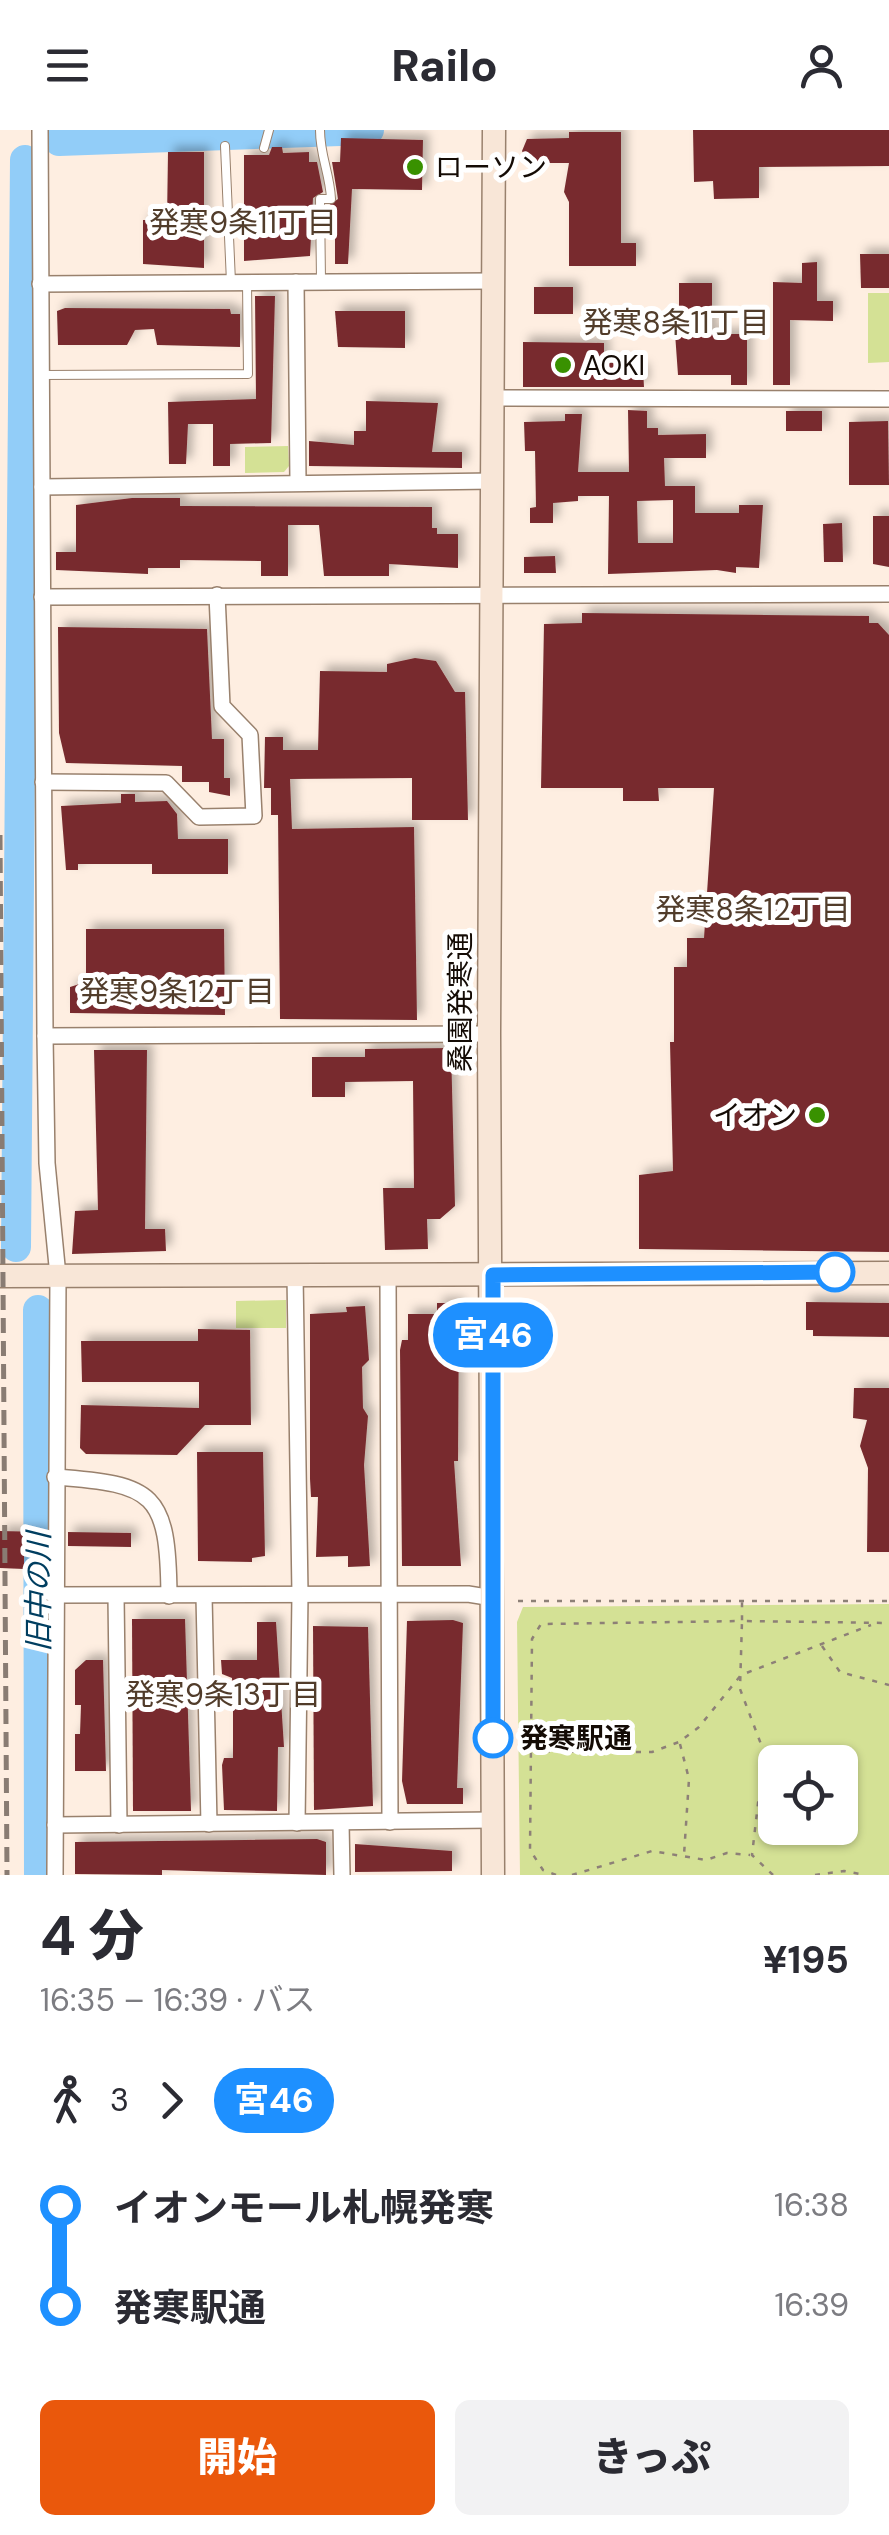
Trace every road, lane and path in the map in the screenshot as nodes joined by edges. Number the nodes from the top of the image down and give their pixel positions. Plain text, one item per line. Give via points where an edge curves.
1 (40, 130) edge
2 (320, 133) edge
3 (494, 133) edge
4 (224, 146) dead end
5 (494, 281) junction
6 (239, 282) junction
7 (296, 282) junction
8 (321, 282) junction
9 (40, 284) junction
10 (41, 375) junction
11 (494, 398) junction
12 (889, 400) edge
13 (298, 482) junction
14 (494, 482) junction
15 (42, 486) junction
16 (889, 594) edge
17 (218, 595) junction
18 (493, 596) junction
19 (42, 597) junction
20 (44, 782) junction
21 (488, 1034) junction
22 (45, 1036) junction
23 (889, 1273) edge
24 (295, 1275) junction
25 (493, 1275) junction
26 (0, 1276) edge
27 (58, 1276) junction
28 (388, 1277) junction
29 (55, 1477) junction
30 (300, 1594) junction
31 (390, 1594) junction
32 (54, 1595) junction
33 (116, 1596) junction
34 (168, 1596) junction
35 (204, 1596) junction
36 (493, 1598) junction
37 (518, 1601) dead end
38 (742, 1601) junction
39 (889, 1601) edge
40 (742, 1621) junction
41 (876, 1623) junction
42 (889, 1623) edge
43 (821, 1644) junction
44 (740, 1675) junction
45 (889, 1684) edge
46 (679, 1742) junction
47 (518, 1751) dead end
48 (533, 1752) junction
49 (493, 1820) junction
50 (341, 1822) junction
51 (390, 1822) junction
52 (297, 1823) junction
53 (119, 1824) junction
54 (208, 1824) junction
55 (55, 1825) junction
56 (752, 1855) junction
57 (684, 1856) junction
58 (56, 1875) edge
59 (342, 1875) edge
60 (493, 1875) edge
61 (556, 1875) edge
62 (572, 1875) edge
63 (773, 1875) edge
64 (815, 1875) edge
65 (864, 1875) edge

1 - 9 street
2 - 8 lane via 331,199 320,200
3 - 5 street, 桑園発寒通
4 - 6 lane
5 - 8 street
5 - 11 street, 桑園発寒通
6 - 7 street
6 - 9 street
6 - 10 lane via 248,374
7 - 8 street
7 - 13 street
9 - 10 street
10 - 15 street
11 - 12 street
11 - 14 street, 桑園発寒通
13 - 14 street
13 - 15 street
14 - 18 street, 桑園発寒通
15 - 19 street
16 - 18 street
17 - 18 street
17 - 19 street
17 - 20 street via 222,706 250,735 254,816 198,817 166,783
18 - 21 street, 桑園発寒通
19 - 20 street
20 - 22 street
21 - 22 street
21 - 25 street, 桑園発寒通
22 - 27 street
23 - 25 street
24 - 27 street
24 - 28 street
24 - 30 street
25 - 28 street
25 - 36 street, 桑園発寒通
26 - 27 street
27 - 29 street
28 - 31 street
29 - 32 street
29 - 34 street via 114,1481 136,1487 154,1504 168,1542
30 - 31 street
30 - 35 street
30 - 52 street
31 - 36 street
31 - 51 street
32 - 33 street
32 - 55 street
33 - 34 street
33 - 53 street
34 - 35 street
35 - 54 street
36 - 49 street, 桑園発寒通
37 - 38 path
38 - 39 path
38 - 40 path
40 - 41 path
40 - 44 path
40 - 48 path via 541,1624 532,1639
41 - 42 path
41 - 43 path
43 - 44 path
43 - 45 path via 840,1672
44 - 46 path
44 - 56 path via 764,1752
46 - 48 path via 652,1752
46 - 57 path via 688,1779
47 - 48 path
48 - 61 path via 530,1850 542,1870
49 - 51 street
49 - 60 street, 桑園発寒通
50 - 51 street
50 - 52 street
50 - 59 street
52 - 54 street
53 - 54 street
53 - 55 street
55 - 58 street
56 - 57 path
56 - 63 path
57 - 62 path via 652,1851
64 - 65 path

